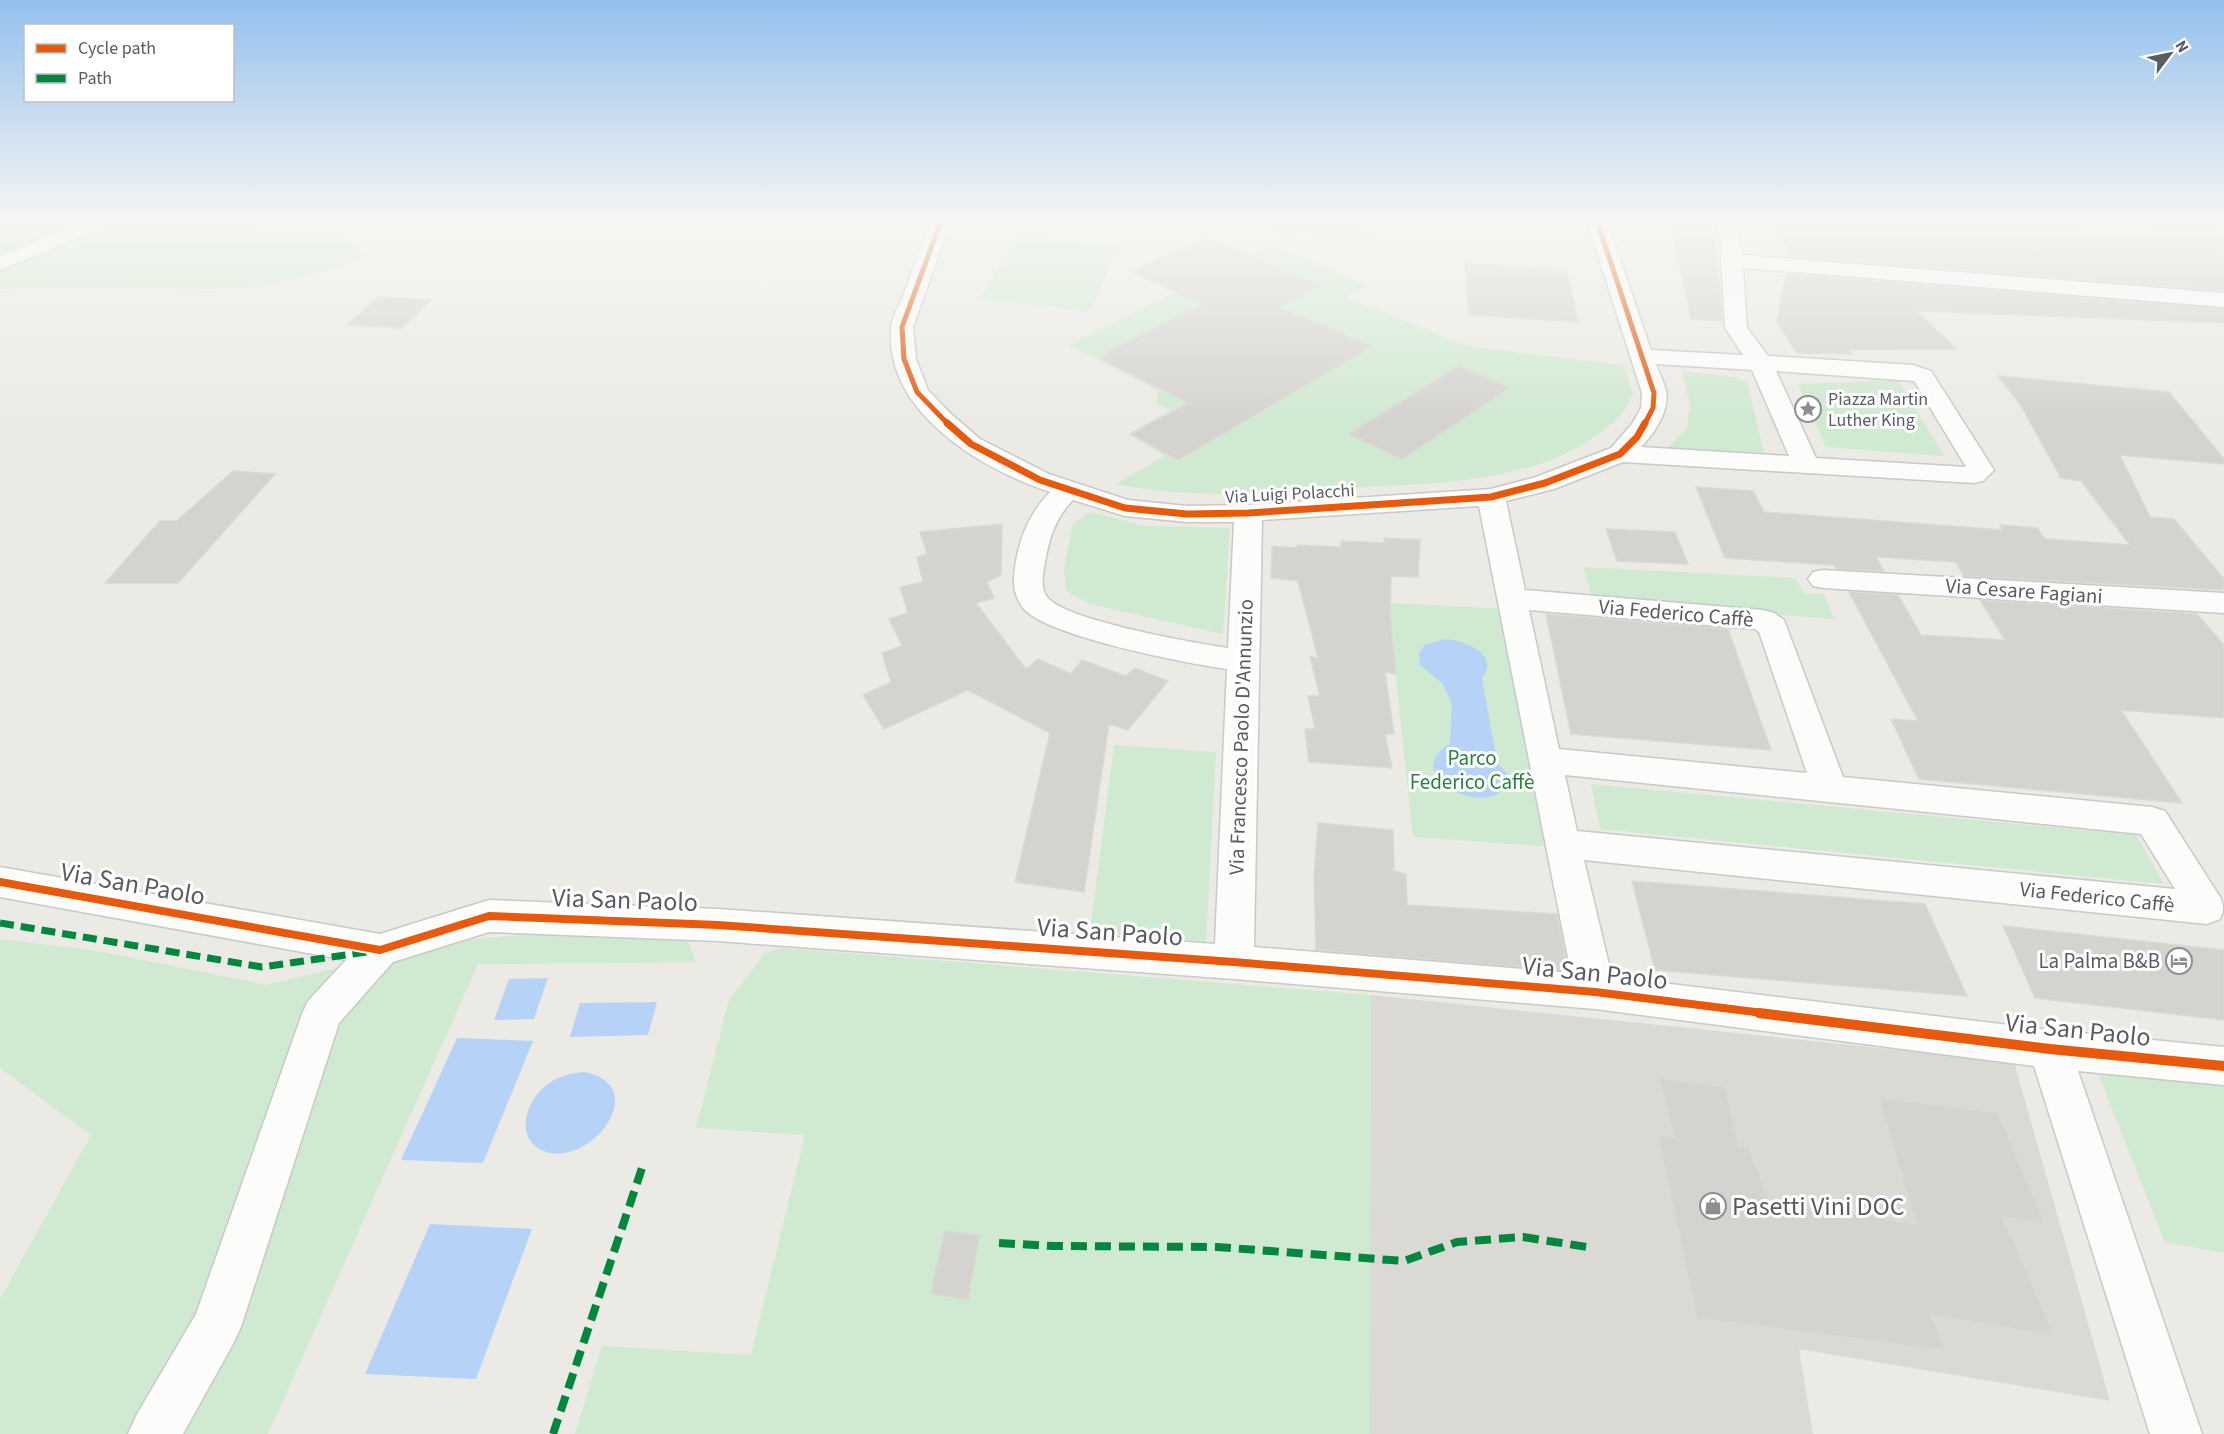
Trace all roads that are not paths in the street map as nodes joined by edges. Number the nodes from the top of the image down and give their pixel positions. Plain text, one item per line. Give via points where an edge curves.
1 (916, 288) edge
2 (1619, 288) edge
3 (1734, 288) edge
4 (2072, 288) edge
5 (2224, 300) edge
6 (1641, 356) junction
7 (1760, 362) junction
8 (1620, 453) junction
9 (1806, 464) junction
10 (1067, 490) junction
11 (1491, 497) junction
12 (1248, 513) junction
13 (1823, 579) dead end
14 (1514, 599) junction
15 (2224, 603) edge
16 (1243, 660) junction
17 (1545, 760) junction
18 (1830, 789) junction
19 (1562, 844) junction
20 (0, 882) edge
21 (380, 950) junction
22 (1234, 962) junction
23 (1595, 992) junction
24 (2050, 1049) junction
25 (2224, 1066) edge
26 (154, 1434) edge
27 (2176, 1434) edge

1 - 10 street, Via Luigi Polacchi via 902,327 904,358 917,392 971,444
2 - 6 street, Via Luigi Polacchi
3 - 7 street via 1736,328
4 - 5 street
6 - 7 street
6 - 8 street, Via Luigi Polacchi via 1654,393 1653,408 1637,437
7 - 9 street
7 - 9 street via 1914,372 1923,376 1981,470 1974,475
8 - 9 street
8 - 11 street, Via Luigi Polacchi via 1545,483
10 - 12 street, Via Luigi Polacchi via 1125,508 1188,514
10 - 16 street via 1047,512 1030,562 1028,585 1037,605 1074,624 1188,653
11 - 12 street, Via Luigi Polacchi
11 - 14 street
12 - 16 street, Via Francesco Paolo D'Annunzio
13 - 15 street, Via Cesare Fagiani
14 - 17 street
14 - 18 street, Via Federico Caffè via 1762,620 1773,627
16 - 22 street, Via Francesco Paolo D'Annunzio
17 - 18 street, Via Federico Caffè
17 - 19 street
18 - 19 street, Via Federico Caffè via 2152,821 2207,908
19 - 23 street
20 - 21 street, Via San Paolo
21 - 22 street, Via San Paolo via 489,916 718,926
21 - 26 street via 322,1014 216,1327
22 - 23 street, Via San Paolo
23 - 24 street, Via San Paolo
24 - 25 street, Via San Paolo
24 - 27 street, Via San Paolo

